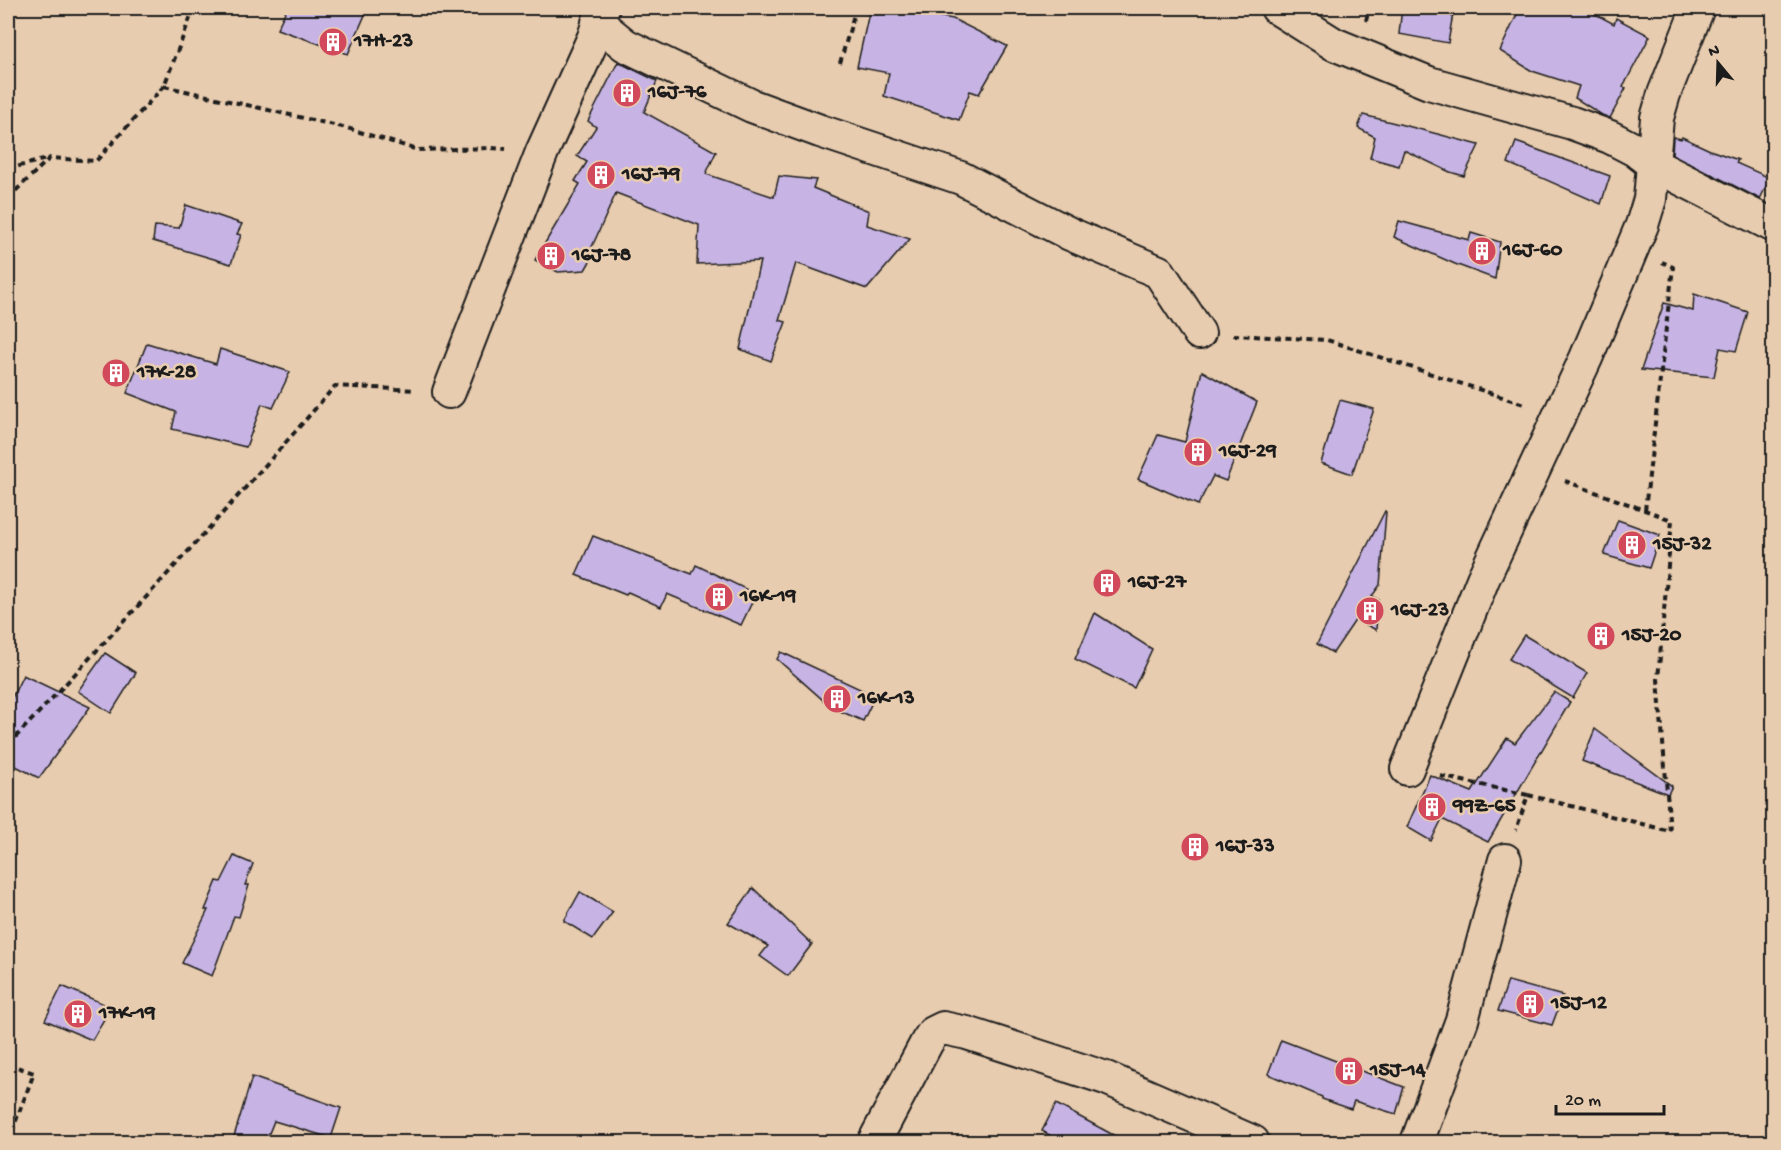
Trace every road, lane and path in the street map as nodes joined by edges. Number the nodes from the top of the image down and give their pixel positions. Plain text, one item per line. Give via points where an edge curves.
1 (194, 8) edge
2 (856, 8) edge
3 (1277, 8) edge
4 (1698, 8) edge
5 (600, 15) edge
6 (840, 63) dead end
7 (164, 86) junction
8 (542, 152) junction
9 (50, 158) junction
10 (1654, 165) junction
11 (8, 169) edge
12 (8, 198) edge
13 (1773, 226) edge
14 (1632, 249) junction
15 (1199, 333) joint
16 (449, 392) joint
17 (1559, 415) junction
18 (1534, 470) junction
19 (1645, 510) junction
20 (8, 745) edge
21 (1407, 769) joint
22 (1528, 795) junction
23 (1505, 860) joint
24 (8, 1064) edge
25 (8, 1143) edge
26 (874, 1143) edge
27 (1253, 1143) edge
28 (1417, 1143) edge

1 - 7 path
2 - 6 path
3 - 10 street via 1334,44 1429,83 1610,137
4 - 10 street via 1659,110
5 - 8 street via 594,37
5 - 15 street via 625,45 752,106 961,178 1070,234 1159,272
7 - 8 path via 347,128 418,150 492,148
7 - 9 path via 96,161
8 - 16 street
9 - 11 path
9 - 12 path
10 - 13 street
10 - 14 street via 1650,199
14 - 17 street
14 - 19 path via 1673,267
15 - 17 path via 1327,340
16 - 20 path via 335,386 148,596
17 - 18 street
18 - 19 path
18 - 21 street via 1483,579
19 - 22 path via 1672,520 1658,678 1670,831
21 - 22 path
22 - 23 path
23 - 28 street via 1462,1020
24 - 25 path via 34,1073
26 - 27 street via 927,1042 943,1028 1106,1078

